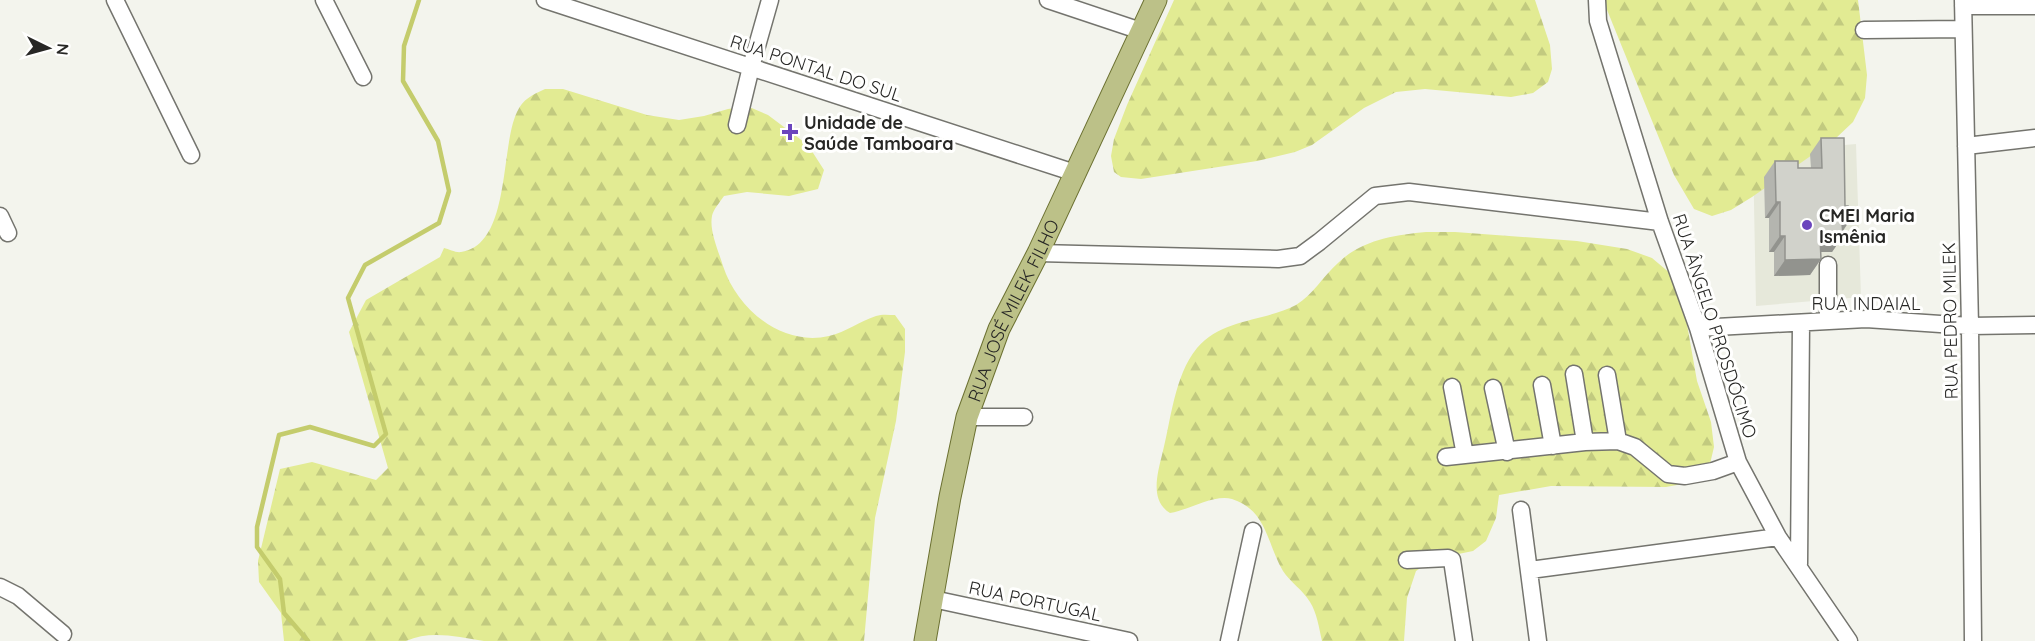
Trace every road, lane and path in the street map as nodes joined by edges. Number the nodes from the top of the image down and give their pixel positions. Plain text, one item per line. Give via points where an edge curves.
1 (115, 0) edge
2 (324, 0) edge
3 (545, 0) edge
4 (770, 0) edge
5 (1048, 0) edge
6 (1156, 0) edge
7 (1597, 0) edge
8 (1963, 3) edge
9 (2035, 6) edge
10 (1963, 29) junction
11 (1864, 30) dead end
12 (1141, 31) junction
13 (751, 67) junction
14 (363, 77) dead end
15 (737, 125) dead end
16 (2035, 138) edge
17 (1966, 146) junction
18 (191, 155) dead end
19 (1075, 173) junction
20 (0, 216) edge
21 (1660, 222) junction
22 (8, 233) dead end
23 (1038, 253) junction
24 (1828, 265) dead end
25 (1828, 321) junction
26 (1801, 323) junction
27 (2035, 325) edge
28 (1970, 326) junction
29 (1698, 328) junction
30 (1574, 374) dead end
31 (1606, 375) dead end
32 (1542, 386) dead end
33 (1452, 387) dead end
34 (1493, 388) dead end
35 (967, 417) junction
36 (1024, 417) dead end
37 (1618, 441) junction
38 (1585, 442) junction
39 (1553, 446) junction
40 (1507, 452) junction
41 (1465, 455) junction
42 (1446, 457) dead end
43 (1738, 462) junction
44 (1521, 510) dead end
45 (1253, 531) dead end
46 (1778, 537) junction
47 (1407, 560) dead end
48 (1799, 564) junction
49 (1530, 570) junction
50 (0, 587) edge
51 (933, 599) junction
52 (63, 634) dead end
53 (925, 641) edge
54 (1129, 641) edge
55 (1229, 641) edge
56 (1464, 641) edge
57 (1538, 641) edge
58 (1849, 641) edge
59 (1973, 641) edge

1 - 18 street
2 - 14 street
3 - 13 street, RUA PONTAL DO SUL
4 - 13 street
5 - 12 street
6 - 12 main road, RUA JOSÉ MILEK FILHO
7 - 21 street, RUA ÂNGELO PROSDÓCIMO via 1598,21
8 - 9 street
8 - 10 street, RUA PEDRO MILEK
10 - 11 street
10 - 17 street, RUA PEDRO MILEK
12 - 19 main road, RUA JOSÉ MILEK FILHO
13 - 15 street
13 - 19 street, RUA PONTAL DO SUL
16 - 17 street
17 - 28 street, RUA PEDRO MILEK
19 - 23 main road, RUA JOSÉ MILEK FILHO
20 - 22 street
21 - 23 street via 1408,192 1375,196 1300,256 1278,259
21 - 29 street, RUA ÂNGELO PROSDÓCIMO
23 - 35 main road, RUA JOSÉ MILEK FILHO via 999,329
24 - 25 street
25 - 26 street, RUA INDAIAL
25 - 28 street, RUA INDAIAL via 1866,319
26 - 29 street, RUA INDAIAL
26 - 48 street
27 - 28 street, RUA INDAIAL
28 - 59 street, RUA PEDRO MILEK
29 - 43 street, RUA ÂNGELO PROSDÓCIMO
30 - 38 street
31 - 37 street
32 - 39 street
33 - 41 street
34 - 40 street
35 - 36 street
35 - 51 main road, RUA JOSÉ MILEK FILHO
37 - 38 street
37 - 43 street via 1635,447 1668,474 1685,476
38 - 39 street
39 - 40 street
40 - 41 street
41 - 42 street
43 - 46 street, RUA ÂNGELO PROSDÓCIMO
44 - 49 street
45 - 55 street
46 - 48 street, RUA ÂNGELO PROSDÓCIMO
46 - 49 street
47 - 56 street via 1452,560
48 - 58 street, RUA ÂNGELO PROSDÓCIMO
49 - 57 street
50 - 52 street via 18,596
51 - 53 main road, RUA JOSÉ MILEK FILHO
51 - 54 street, RUA PORTUGAL

